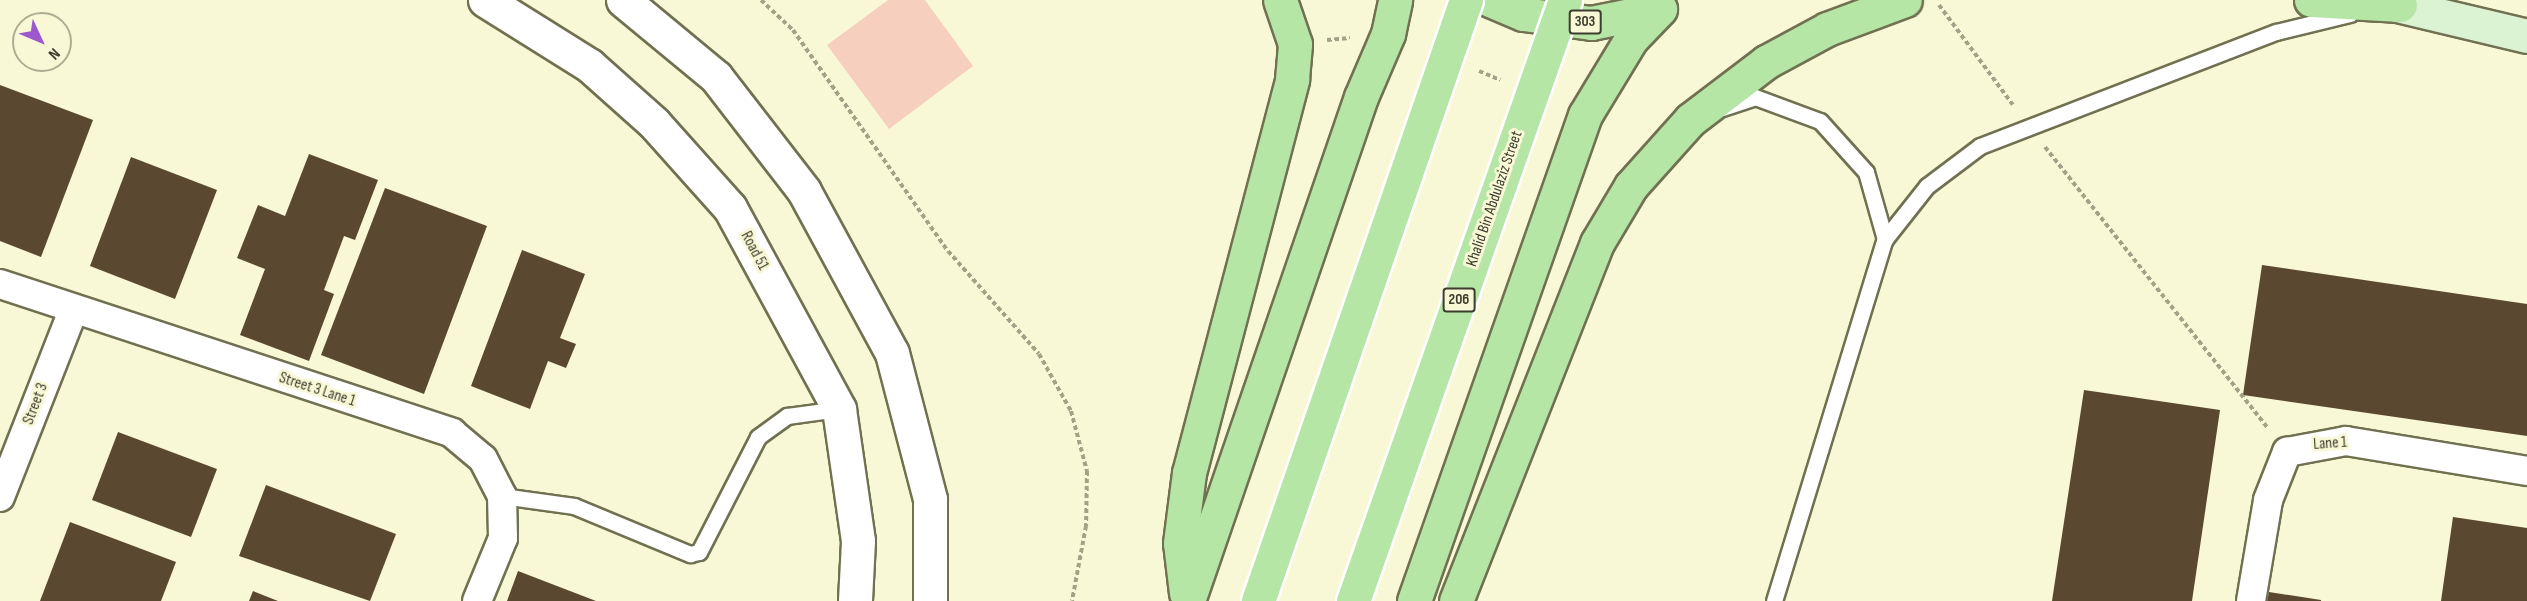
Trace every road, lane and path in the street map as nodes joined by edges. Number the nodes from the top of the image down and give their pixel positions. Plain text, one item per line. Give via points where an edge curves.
1 (486, 0) edge
2 (623, 0) edge
3 (761, 0) edge
4 (1280, 0) edge
5 (1395, 0) edge
6 (1466, 0) edge
7 (1490, 0) edge
8 (1565, 0) edge
9 (1905, 0) edge
10 (1935, 0) edge
11 (2311, 0) edge
12 (2388, 3) edge
13 (1669, 5) edge
14 (1388, 34) junction
15 (2527, 36) edge
16 (1295, 44) junction
17 (1476, 70) dead end
18 (1508, 83) dead end
19 (1690, 120) junction
20 (2030, 127) junction
21 (1884, 239) junction
22 (0, 284) edge
23 (73, 311) junction
24 (839, 409) junction
25 (2287, 452) junction
26 (2527, 471) edge
27 (502, 496) junction
28 (0, 497) edge
29 (477, 601) edge
30 (855, 601) edge
31 (930, 601) edge
32 (1072, 601) edge
33 (1187, 601) edge
34 (1258, 601) edge
35 (1353, 601) edge
36 (1414, 601) edge
37 (1456, 601) edge
38 (1774, 601) edge
39 (2251, 601) edge

1 - 24 street, Road 51 via 589,65 654,123 730,208
2 - 31 street via 716,77 804,191 892,353 930,499
3 - 32 path via 793,30 948,251 1039,354 1071,411 1087,471 1086,526
4 - 16 main road
5 - 14 main road
6 - 34 main road, bridge
7 - 13 main road, 303 via 1522,14 1591,23
8 - 35 main road, Khalid Bin Abdulaziz Street / 206, bridge
9 - 19 main road via 1827,29 1766,62
10 - 20 path
11 - 12 main road
12 - 15 main road
12 - 20 lane via 2276,33
13 - 36 main road via 1631,39 1585,115
14 - 16 path
14 - 33 main road via 1361,97
16 - 33 main road via 1292,78 1189,472 1180,543
17 - 18 path
19 - 21 lane via 1755,97 1820,121 1866,172
19 - 37 main road via 1631,186 1597,243
20 - 21 lane via 1980,146 1927,186
20 - 25 path
21 - 38 lane
22 - 23 street, Street 3 Lane 1
23 - 27 street, Street 3 Lane 1 via 453,433 483,459
23 - 28 street, Street 3
24 - 27 lane via 804,410 758,437 699,552 690,554 574,507
24 - 30 street, Road 51 via 858,541
25 - 26 street, Lane 1 via 2346,441
25 - 39 street via 2268,500
27 - 29 street, Street 3 Lane 1 via 503,538

